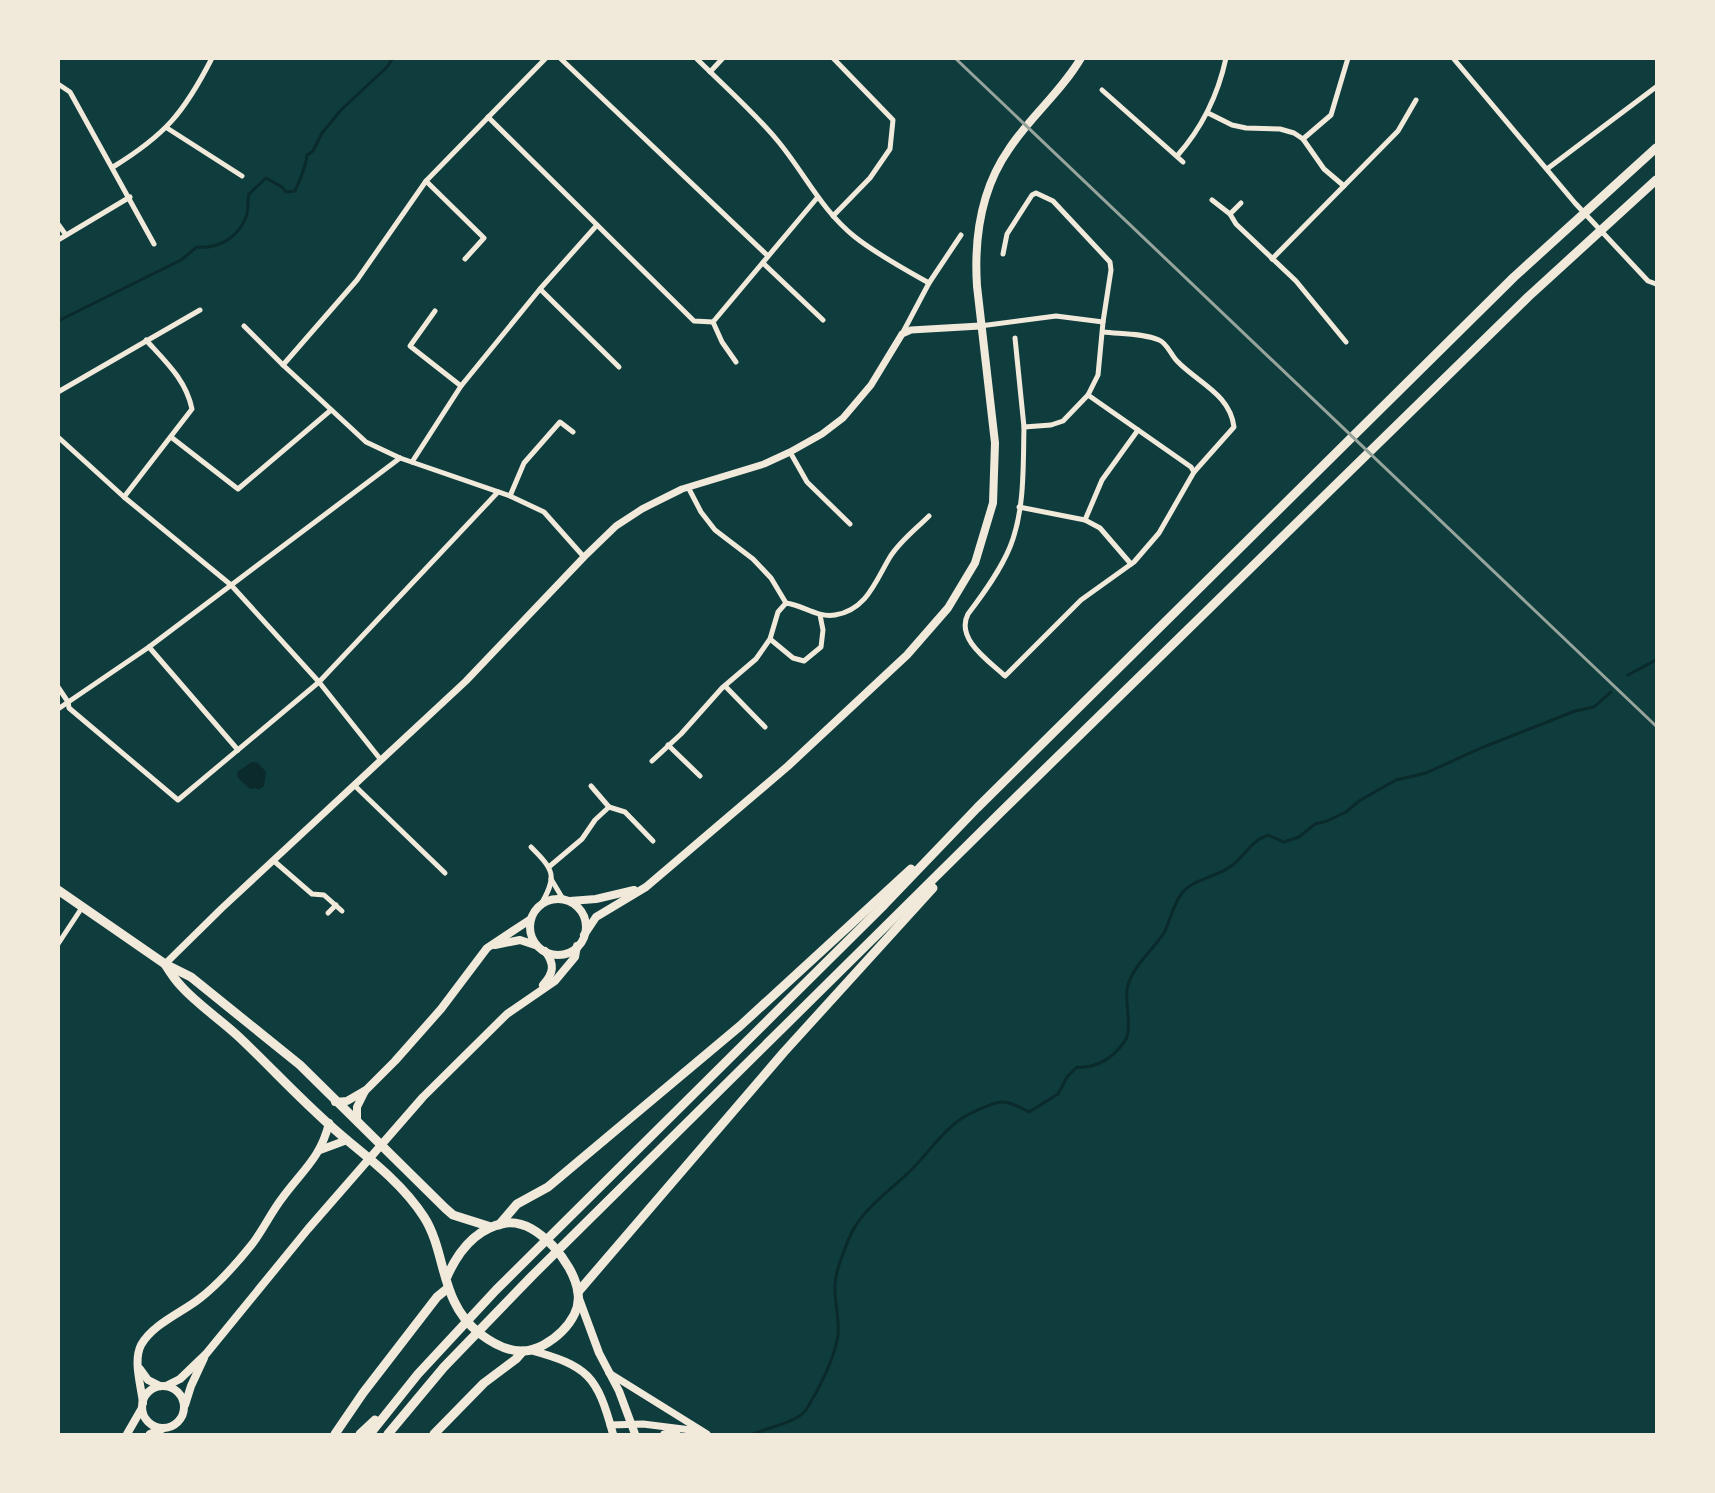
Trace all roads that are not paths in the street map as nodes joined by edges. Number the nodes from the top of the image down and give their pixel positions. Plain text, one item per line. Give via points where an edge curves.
1 (212, 58) edge
2 (546, 58) edge
3 (560, 58) edge
4 (696, 58) edge
5 (723, 58) edge
6 (832, 58) edge
7 (1081, 58) edge
8 (1226, 58) edge
9 (1348, 58) edge
10 (1453, 58) edge
11 (710, 72) junction
12 (58, 84) edge
13 (1656, 87) edge
14 (1102, 90) dead end
15 (1416, 100) dead end
16 (1208, 113) junction
17 (488, 117) junction
18 (167, 128) junction
19 (1304, 139) junction
20 (1656, 148) edge
21 (1177, 156) junction
22 (1183, 162) dead end
23 (113, 167) junction
24 (1547, 169) junction
25 (242, 176) dead end
26 (1656, 180) edge
27 (426, 181) junction
28 (1344, 186) junction
29 (130, 197) junction
30 (817, 198) junction
31 (1212, 200) dead end
32 (1241, 203) dead end
33 (1230, 214) junction
34 (833, 216) junction
35 (58, 224) edge
36 (597, 225) junction
37 (66, 235) junction
38 (961, 236) dead end
39 (58, 240) edge
40 (154, 244) dead end
41 (1003, 255) dead end
42 (768, 256) junction
43 (465, 259) dead end
44 (1272, 259) junction
45 (763, 263) junction
46 (929, 284) junction
47 (1656, 284) edge
48 (540, 289) junction
49 (200, 310) dead end
50 (435, 311) dead end
51 (823, 320) dead end
52 (713, 322) junction
53 (1103, 322) junction
54 (244, 326) dead end
55 (980, 326) junction
56 (1103, 332) junction
57 (902, 334) junction
58 (1015, 338) dead end
59 (146, 340) junction
60 (1346, 342) dead end
61 (736, 362) dead end
62 (283, 365) junction
63 (619, 367) dead end
64 (461, 386) junction
65 (58, 392) edge
66 (1088, 395) junction
67 (331, 410) junction
68 (1024, 427) junction
69 (1138, 430) junction
70 (573, 432) dead end
71 (171, 436) junction
72 (58, 437) edge
73 (790, 452) junction
74 (400, 458) junction
75 (412, 462) junction
76 (1194, 471) junction
77 (688, 487) junction
78 (498, 492) junction
79 (510, 496) junction
80 (124, 497) junction
81 (1019, 507) junction
82 (929, 516) dead end
83 (1084, 520) junction
84 (850, 524) dead end
85 (584, 557) junction
86 (1131, 564) junction
87 (231, 585) junction
88 (786, 603) junction
89 (820, 615) junction
90 (771, 639) junction
91 (149, 646) junction
92 (319, 682) junction
93 (724, 686) junction
94 (58, 687) edge
95 (68, 702) junction
96 (58, 709) edge
97 (765, 727) dead end
98 (668, 746) junction
99 (238, 750) junction
100 (381, 760) junction
101 (651, 761) dead end
102 (700, 776) dead end
103 (354, 785) junction
104 (591, 786) dead end
105 (609, 807) junction
106 (977, 808) junction
107 (1000, 812) junction
108 (653, 840) dead end
109 (531, 847) dead end
110 (274, 861) junction
111 (550, 866) junction
112 (445, 873) dead end
113 (551, 879) junction
114 (646, 887) junction
115 (58, 890) edge
116 (566, 900) junction
117 (336, 905) junction
118 (83, 906) junction
119 (540, 906) junction
120 (342, 911) dead end
121 (328, 913) dead end
122 (531, 919) junction
123 (585, 935) junction
124 (58, 944) edge
125 (577, 946) junction
126 (487, 948) junction
127 (542, 949) junction
128 (165, 964) junction
129 (535, 996) junction
130 (366, 1090) junction
131 (335, 1102) junction
132 (357, 1121) junction
133 (329, 1123) junction
134 (347, 1140) junction
135 (320, 1150) junction
136 (495, 1226) junction
137 (447, 1283) junction
138 (578, 1294) junction
139 (526, 1350) junction
140 (206, 1354) junction
141 (138, 1366) junction
142 (609, 1373) junction
143 (164, 1386) junction
144 (142, 1406) junction
145 (390, 1407) junction
146 (184, 1409) junction
147 (610, 1425) junction
148 (632, 1425) junction
149 (164, 1428) junction
150 (691, 1430) junction
151 (705, 1433) edge
152 (127, 1434) edge
153 (150, 1434) edge
154 (335, 1434) edge
155 (360, 1434) edge
156 (370, 1434) edge
157 (388, 1434) edge
158 (434, 1434) edge
159 (612, 1434) edge
160 (635, 1434) edge
161 (664, 1434) edge

1 - 18 street via 196,89
2 - 17 street
3 - 42 street
4 - 11 street
5 - 11 street
6 - 34 street via 893,120 890,149 870,178
7 - 55 main road via 1071,76 1009,148 980,216 976,263
8 - 16 street
9 - 19 street via 1331,115
10 - 24 street
11 - 30 street via 778,141
12 - 23 street via 70,92
13 - 24 street
14 - 21 street
15 - 28 street via 1398,131
16 - 19 street via 1232,125 1280,129
16 - 21 street
17 - 27 street
17 - 36 street
18 - 23 street
18 - 25 street
19 - 28 street via 1324,169
20 - 106 highway via 1514,277
21 - 22 street
23 - 29 street
24 - 47 street via 1619,251 1648,281
26 - 107 highway via 1422,399
27 - 43 street via 484,238
27 - 62 street via 357,280
28 - 44 street
29 - 37 street
29 - 40 street
30 - 34 street
30 - 42 street
31 - 33 street
32 - 33 street
33 - 44 street
34 - 46 street via 854,236
35 - 37 street
36 - 48 street
36 - 52 street via 694,321
37 - 39 street
38 - 46 street
41 - 53 street via 1007,234 1032,195 1036,193 1053,201 1110,262
42 - 45 street
44 - 60 street via 1296,281
45 - 51 street
45 - 52 street
46 - 57 street
48 - 63 street
48 - 64 street
49 - 59 street
50 - 64 street via 410,346
52 - 61 street
53 - 55 street via 1056,316
53 - 56 street
54 - 62 street
55 - 57 street via 911,330
55 - 114 main road via 995,443 993,503 975,563 948,608 907,655 788,766
56 - 66 street via 1098,375
56 - 76 street via 1162,340 1177,361 1218,394 1233,417 1234,427
57 - 73 street via 871,385 843,418
58 - 68 street
59 - 65 street
59 - 71 street via 189,393 192,409
62 - 67 street
64 - 75 street
66 - 68 street via 1063,421
66 - 69 street
67 - 71 street via 238,489
67 - 74 street via 366,442
68 - 81 street
69 - 76 street
69 - 83 street via 1102,480
70 - 79 street via 560,422 524,463
71 - 80 street
72 - 80 street
73 - 77 street
73 - 84 street via 807,482
74 - 75 street
74 - 87 street
75 - 78 street
76 - 86 street via 1159,533
77 - 85 street via 642,508 616,526
77 - 88 street via 715,530 753,559
78 - 79 street
78 - 92 street
79 - 85 street via 544,512
80 - 87 street
81 - 83 street
81 - 86 street via 1011,545 965,620 964,629 968,640 1005,676 1081,600
82 - 89 street via 891,556 870,594 855,608 836,615
83 - 86 street via 1100,528
85 - 100 street via 466,681
87 - 91 street
87 - 92 street
88 - 89 street
88 - 90 street via 778,612
89 - 90 street via 821,647 804,661 782,651
90 - 93 street via 756,659
91 - 95 street
91 - 99 street
92 - 99 street
92 - 100 street
93 - 97 street
93 - 98 street
94 - 95 street
95 - 96 street
95 - 99 street via 69,708 178,800
98 - 101 street
98 - 102 street
100 - 103 street
103 - 110 street
103 - 112 street
104 - 105 street
105 - 108 street via 625,812
105 - 111 street via 582,839
106 - 136 highway via 748,1019 548,1187 517,1204
106 - 145 highway via 884,906 458,1329
107 - 138 highway via 798,1037
107 - 157 highway via 574,1234 470,1340
109 - 111 street
110 - 117 street via 312,894 324,895
110 - 128 street
111 - 113 street
113 - 116 street
113 - 119 street
114 - 116 main road via 596,899
114 - 123 main road via 602,912
115 - 118 highway
116 - 119 main road via 548,901
116 - 123 main road via 580,909 585,919
117 - 120 street
117 - 121 street
118 - 124 street
118 - 128 highway
119 - 122 main road
122 - 126 main road
122 - 127 main road via 531,934
123 - 125 main road
125 - 127 main road via 563,954
125 - 129 main road via 575,957 566,968
126 - 127 main road via 520,940
126 - 130 main road via 441,1009
127 - 129 main road via 552,960 552,967
128 - 131 highway via 190,977 268,1039
128 - 133 highway via 181,987
129 - 140 main road via 507,1014 423,1097
130 - 131 main road via 347,1101
130 - 132 main road via 357,1107
131 - 132 highway
132 - 136 highway via 453,1215
133 - 134 highway
133 - 135 main road
134 - 135 main road
134 - 137 highway via 382,1170 424,1217 436,1242
135 - 141 main road via 227,1273 143,1342
136 - 137 highway via 466,1246 455,1260
136 - 138 highway via 520,1224 543,1235 565,1262
137 - 139 highway via 457,1308 472,1327 502,1347
137 - 154 highway
138 - 139 highway via 574,1314 562,1331 552,1340
138 - 142 main road
139 - 147 main road via 574,1364 588,1375
139 - 158 highway via 484,1383
140 - 143 main road via 180,1379
140 - 146 main road
141 - 143 main road via 148,1380
141 - 144 main road
142 - 148 main road
142 - 151 street
143 - 144 main road via 151,1390
143 - 146 main road via 179,1394
144 - 149 main road via 151,1424
144 - 152 main road
145 - 155 highway
145 - 156 highway
146 - 149 main road via 178,1422
147 - 148 street
147 - 159 main road
148 - 150 street
148 - 160 main road
149 - 153 main road
150 - 151 street
150 - 161 street

